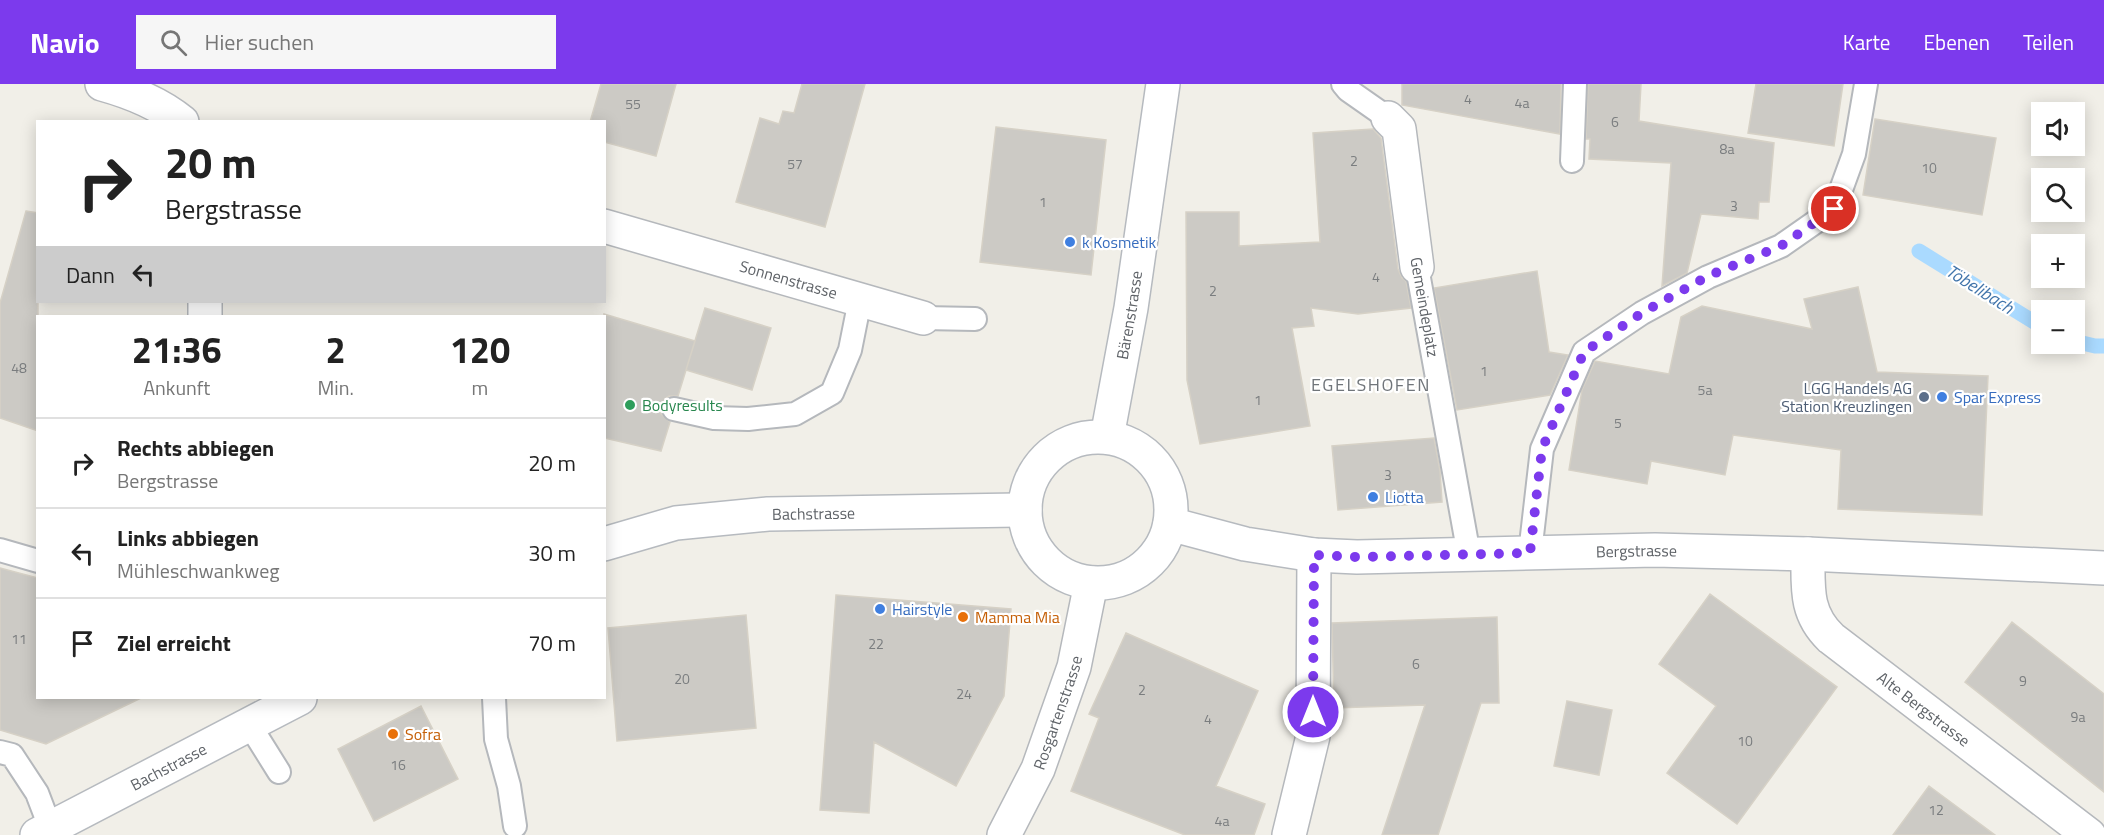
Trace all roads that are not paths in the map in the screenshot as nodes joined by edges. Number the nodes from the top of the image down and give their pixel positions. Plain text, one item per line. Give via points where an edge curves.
1 (102, 84) edge
2 (1163, 84) edge
3 (1343, 84) edge
4 (1575, 84) edge
5 (1866, 84) edge
6 (1388, 118) joint
7 (180, 120) edge
8 (1572, 161) dead end
9 (606, 227) edge
10 (1417, 267) joint
11 (860, 300) junction
12 (923, 318) joint
13 (975, 319) dead end
14 (674, 410) dead end
15 (1107, 437) junction
16 (1025, 510) junction
17 (1170, 524) junction
18 (606, 543) edge
19 (0, 550) edge
20 (1530, 553) junction
21 (1808, 554) junction
22 (1314, 555) junction
23 (1469, 555) junction
24 (36, 560) edge
25 (2104, 568) edge
26 (1091, 583) junction
27 (298, 699) edge
28 (494, 699) edge
29 (249, 724) junction
30 (0, 752) edge
31 (279, 772) dead end
32 (515, 826) dead end
33 (47, 833) edge
34 (1004, 835) edge
35 (1289, 835) edge
36 (2089, 835) edge

1 - 7 main road via 130,92
2 - 15 main road, Bärenstrasse via 1131,308
3 - 6 lane, Gemeindeplatz
4 - 8 lane
5 - 20 lane via 1854,154 1834,209 1781,246 1708,276 1584,352 1542,449
6 - 10 main road, Gemeindeplatz via 1399,129
9 - 11 main road, Sonnenstrasse
10 - 23 lane, Gemeindeplatz
11 - 12 main road, Sonnenstrasse
11 - 14 lane via 850,350 832,393 795,414 714,418
12 - 13 lane, Sonnenstrasse
15 - 16 main road via 1082,439 1060,447 1037,471
15 - 17 main road via 1130,444 1150,458 1164,477 1171,500
16 - 18 main road, Bachstrasse via 768,513 676,523
16 - 26 main road via 1028,531 1052,567 1070,578
17 - 22 main road, Bergstrasse via 1245,544
17 - 26 main road via 1163,544 1150,562 1133,575 1113,582
19 - 24 lane
20 - 21 main road, Bergstrasse via 1655,550
20 - 23 main road, Bergstrasse
21 - 25 main road, Bergstrasse
21 - 36 main road, Alte Bergstrasse via 1810,606 1818,626
22 - 23 main road, Bergstrasse
22 - 35 main road via 1313,736
26 - 34 main road, Rosgartenstrasse via 1074,667 1038,769
27 - 29 main road, Bachstrasse
28 - 32 lane via 496,739
29 - 31 lane
29 - 33 main road, Bachstrasse
30 - 33 lane via 12,755 37,793

